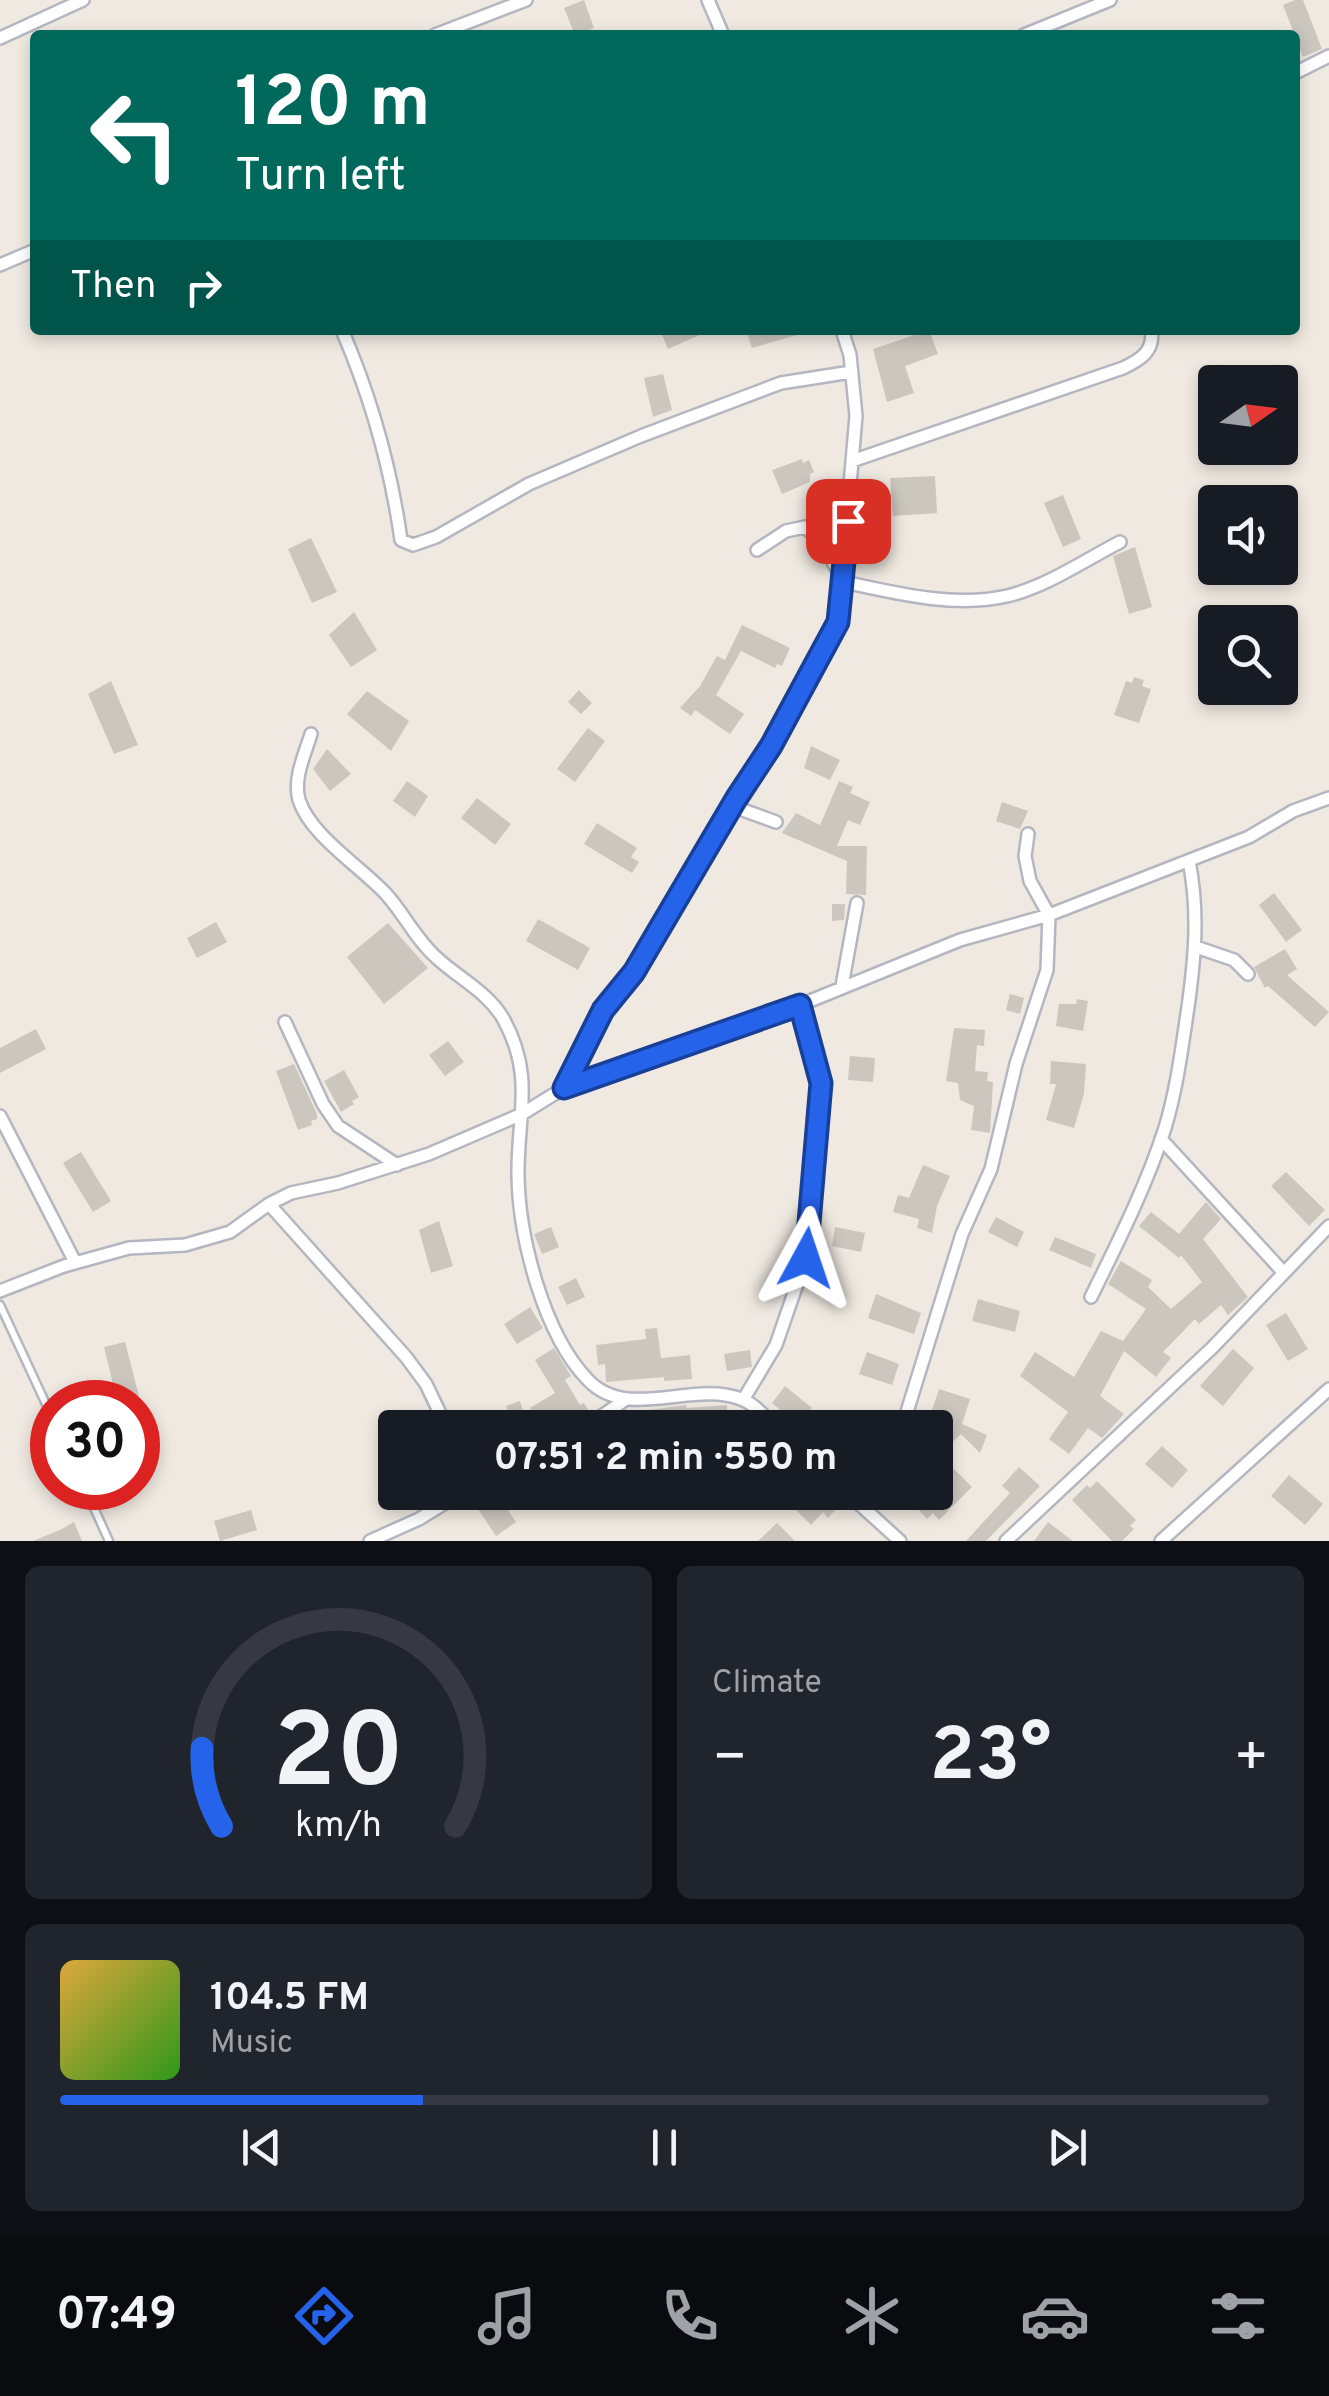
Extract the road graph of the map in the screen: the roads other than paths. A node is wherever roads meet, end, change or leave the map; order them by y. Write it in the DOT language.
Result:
graph roads {
  1 [pos="83,0"];
  2 [pos="526,0"];
  3 [pos="708,0"];
  4 [pos="1110,0"];
  5 [pos="448,30"];
  6 [pos="721,30"];
  7 [pos="1036,30"];
  8 [pos="0,38"];
  9 [pos="1329,56"];
  10 [pos="1300,70"];
  11 [pos="30,252"];
  12 [pos="0,264"];
  13 [pos="344,335"];
  14 [pos="843,335"];
  15 [pos="1152,335"];
  16 [pos="852,372"];
  17 [pos="852,460"];
  18 [pos="1120,542"];
  19 [pos="757,550"];
  20 [pos="844,582"];
  21 [pos="311,734"];
  22 [pos="1329,798"];
  23 [pos="732,806"];
  24 [pos="776,822"];
  25 [pos="1028,834"];
  26 [pos="1189,862"];
  27 [pos="857,903"];
  28 [pos="1049,914"];
  29 [pos="1196,948"];
  30 [pos="1248,974"];
  31 [pos="842,986"];
  32 [pos="800,1005"];
  33 [pos="285,1022"];
  34 [pos="564,1088"];
  35 [pos="522,1114"];
  36 [pos="0,1116"];
  37 [pos="1161,1139"];
  38 [pos="397,1165"];
  39 [pos="269,1204"];
  40 [pos="1329,1226"];
  41 [pos="76,1262"];
  42 [pos="1284,1272"];
  43 [pos="0,1291"];
  44 [pos="1090,1297"];
  45 [pos="0,1306"];
  46 [pos="35,1380"];
  47 [pos="1329,1389"];
  48 [pos="625,1400"];
  49 [pos="743,1400"];
  50 [pos="439,1410"];
  51 [pos="610,1410"];
  52 [pos="755,1410"];
  53 [pos="908,1410"];
  54 [pos="95,1510"];
  55 [pos="435,1510"];
  56 [pos="868,1510"];
  57 [pos="109,1541"];
  58 [pos="370,1541"];
  59 [pos="900,1541"];
  60 [pos="1006,1541"];
  61 [pos="1161,1541"];
  1 -- 8 [label="street"];
  2 -- 5 [label="street"];
  3 -- 6 [label="street"];
  4 -- 7 [label="street"];
  9 -- 10 [label="street"];
  11 -- 12 [label="street"];
  13 -- 16 [label="street"];
  14 -- 16 [label="street"];
  15 -- 17 [label="street"];
  16 -- 17 [label="street"];
  17 -- 20 [label="street"];
  18 -- 20 [label="street"];
  19 -- 20 [label="street"];
  20 -- 23 [label="street"];
  21 -- 35 [label="street"];
  22 -- 26 [label="street"];
  23 -- 24 [label="street"];
  23 -- 34 [label="street"];
  25 -- 28 [label="street"];
  26 -- 28 [label="street"];
  26 -- 29 [label="street"];
  27 -- 31 [label="street"];
  28 -- 31 [label="street"];
  28 -- 53 [label="street"];
  29 -- 30 [label="street"];
  29 -- 37 [label="street"];
  31 -- 32 [label="street"];
  32 -- 34 [label="street"];
  32 -- 49 [label="street"];
  33 -- 38 [label="street"];
  34 -- 35 [label="street"];
  35 -- 38 [label="street"];
  35 -- 48 [label="street"];
  36 -- 41 [label="street"];
  37 -- 42 [label="street"];
  37 -- 44 [label="street"];
  38 -- 39 [label="street"];
  39 -- 41 [label="street"];
  39 -- 50 [label="street"];
  40 -- 42 [label="street"];
  41 -- 43 [label="street"];
  42 -- 60 [label="street"];
  45 -- 46 [label="lane"];
  47 -- 61 [label="street"];
  48 -- 49 [label="street"];
  48 -- 51 [label="street"];
  49 -- 52 [label="street"];
  54 -- 57 [label="lane"];
  55 -- 58 [label="street"];
  56 -- 59 [label="street"];
}
